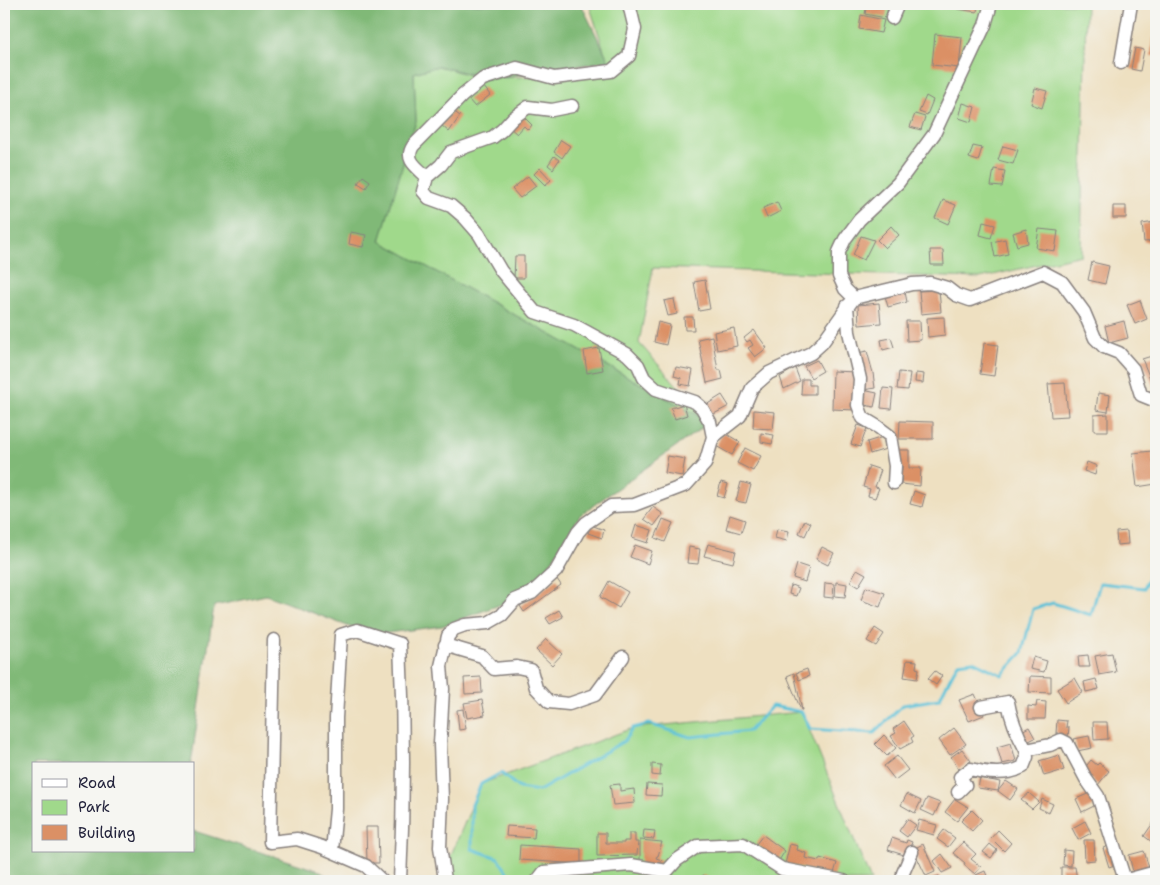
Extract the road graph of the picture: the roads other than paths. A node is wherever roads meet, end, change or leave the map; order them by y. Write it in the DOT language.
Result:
graph roads {
  1 [pos="629,4"];
  2 [pos="898,4"];
  3 [pos="991,4"];
  4 [pos="1131,4"];
  5 [pos="892,18"];
  6 [pos="1121,63"];
  7 [pos="572,106"];
  8 [pos="427,177"];
  9 [pos="850,302"];
  10 [pos="1156,401"];
  11 [pos="713,437"];
  12 [pos="894,482"];
  13 [pos="274,640"];
  14 [pos="445,645"];
  15 [pos="623,657"];
  16 [pos="981,706"];
  17 [pos="1026,750"];
  18 [pos="958,792"];
  19 [pos="332,851"];
  20 [pos="912,852"];
  21 [pos="1156,872"];
  22 [pos="382,881"];
  23 [pos="400,881"];
  24 [pos="447,881"];
  25 [pos="537,881"];
  26 [pos="844,881"];
  27 [pos="902,881"];
  28 [pos="1124,881"];
  1 -- 8 [label="street"];
  2 -- 5 [label="street"];
  3 -- 9 [label="street"];
  4 -- 6 [label="street"];
  7 -- 8 [label="street"];
  8 -- 11 [label="street"];
  9 -- 10 [label="street"];
  9 -- 11 [label="street"];
  9 -- 12 [label="street"];
  11 -- 14 [label="street"];
  13 -- 19 [label="street"];
  14 -- 15 [label="street"];
  14 -- 24 [label="street"];
  16 -- 17 [label="street"];
  17 -- 18 [label="street"];
  17 -- 28 [label="street"];
  19 -- 22 [label="street"];
  19 -- 23 [label="street"];
  20 -- 27 [label="street"];
  21 -- 28 [label="street"];
  25 -- 26 [label="street"];
}
